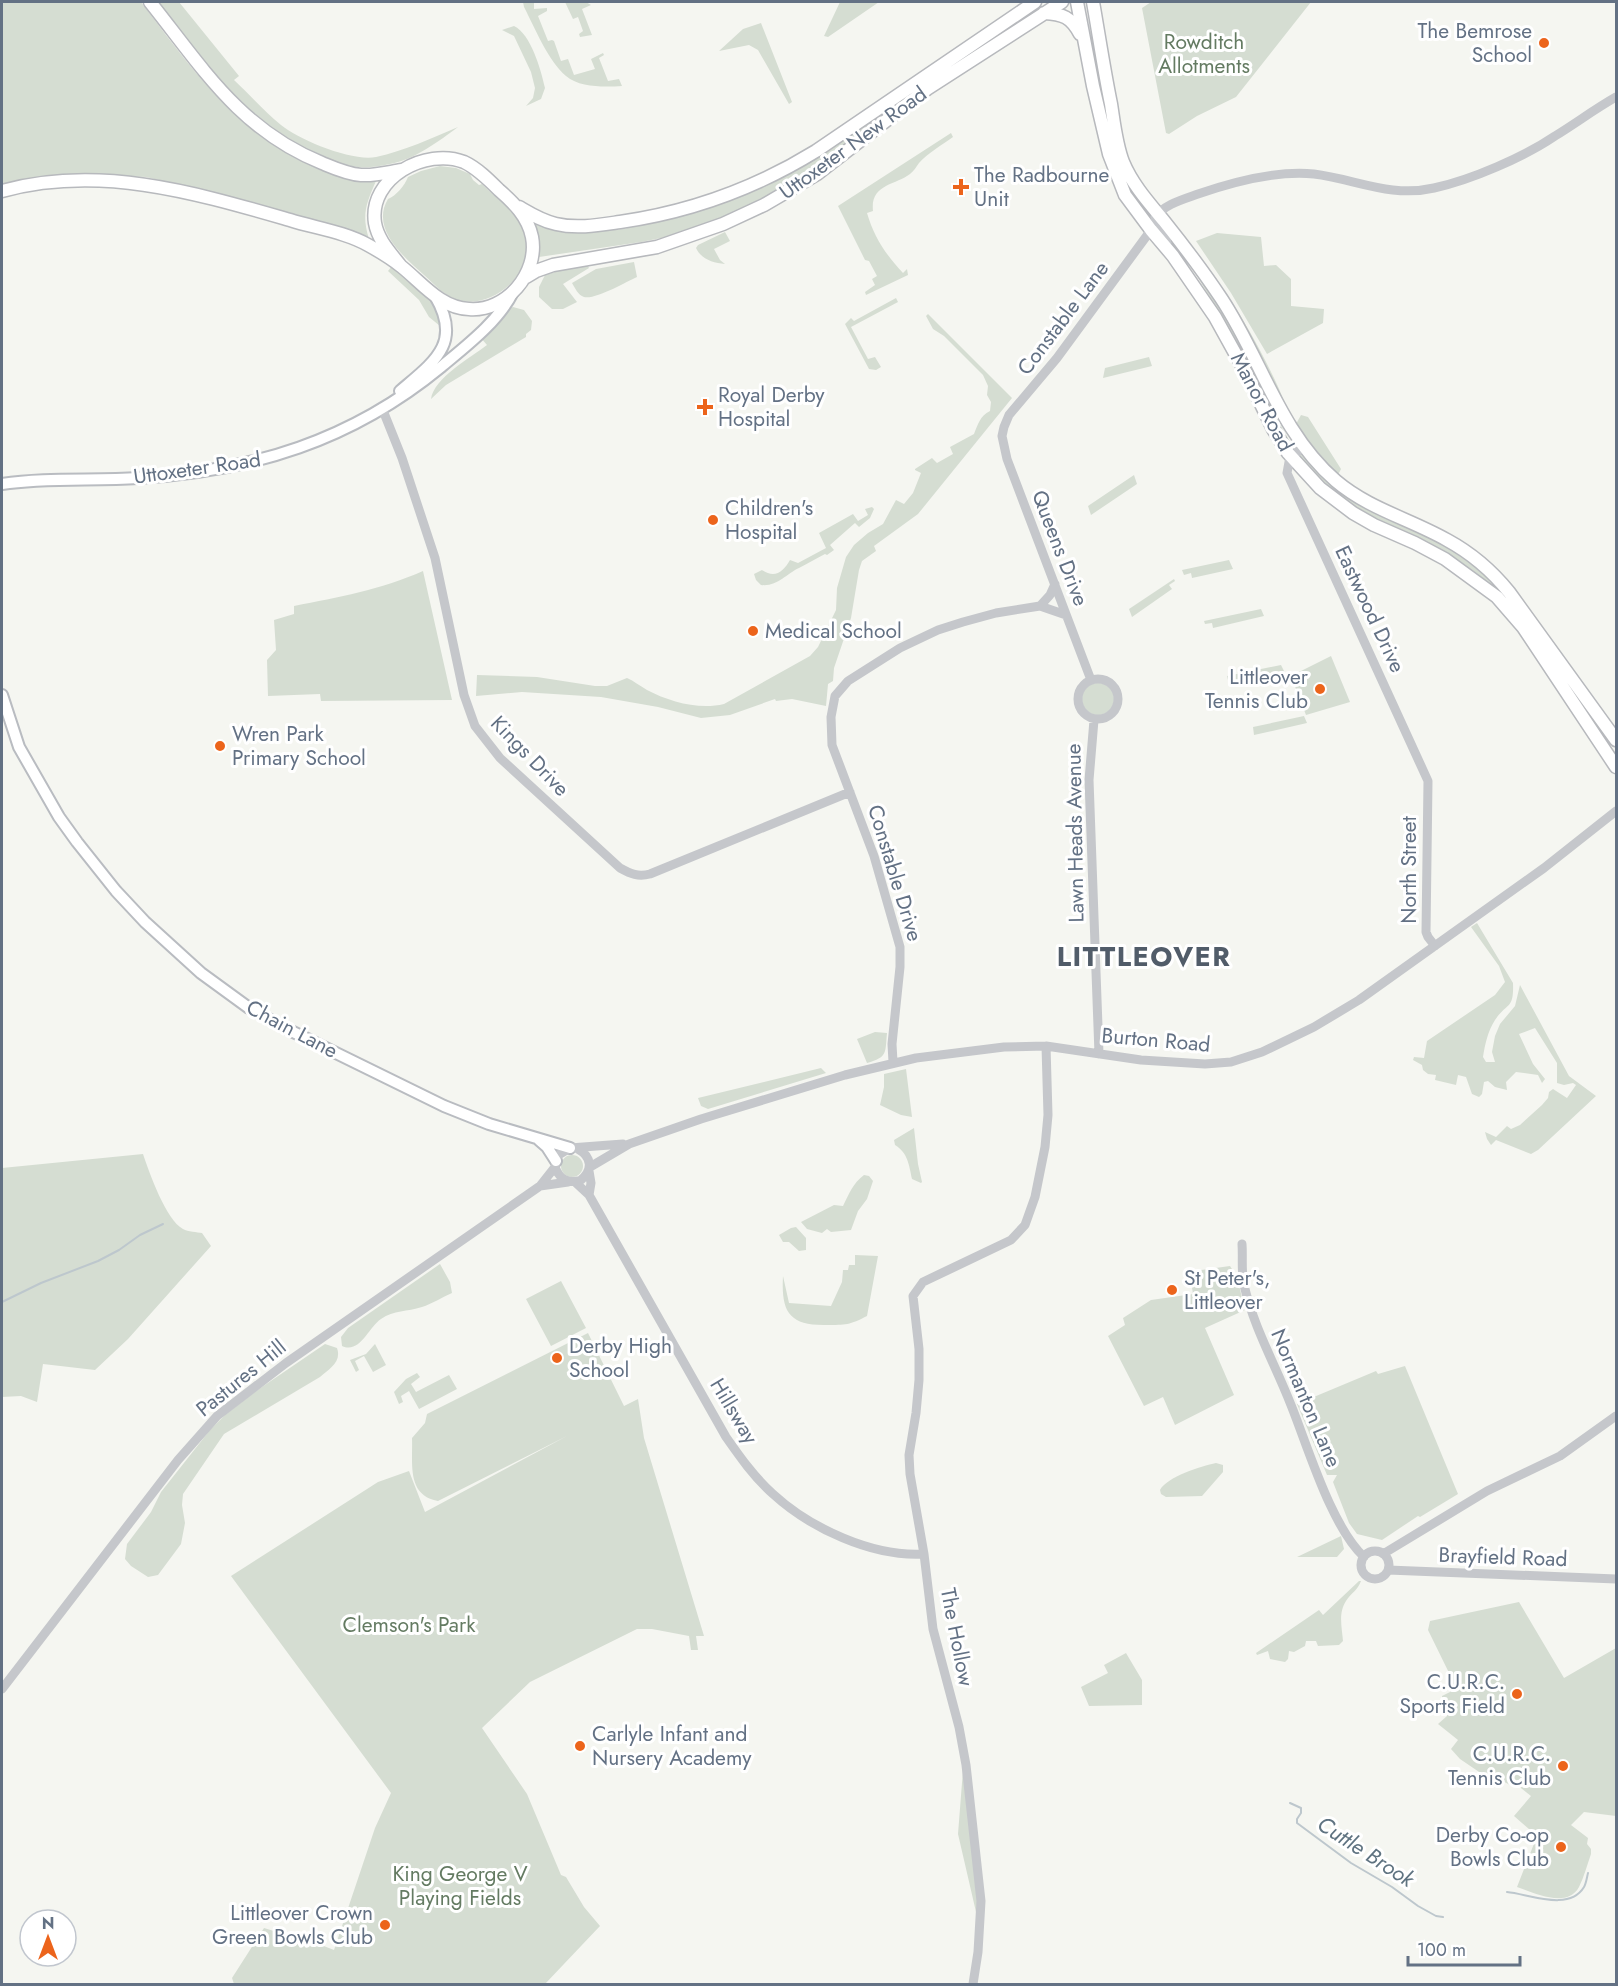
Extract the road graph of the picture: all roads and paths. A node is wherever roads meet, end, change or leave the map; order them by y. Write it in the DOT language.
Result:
graph roads {
  1 [pos="150,2"];
  2 [pos="1035,2"];
  3 [pos="1062,2"];
  4 [pos="1077,2"];
  5 [pos="1093,2"];
  6 [pos="1044,13"];
  7 [pos="1084,40"];
  8 [pos="1617,97"];
  9 [pos="402,170"];
  10 [pos="2,191"];
  11 [pos="516,205"];
  12 [pos="1157,213"];
  13 [pos="1151,230"];
  14 [pos="1167,248"];
  15 [pos="400,265"];
  16 [pos="525,278"];
  17 [pos="515,290"];
  18 [pos="434,295"];
  19 [pos="382,408"];
  20 [pos="1004,427"];
  21 [pos="1302,446"];
  22 [pos="1292,458"];
  23 [pos="2,484"];
  24 [pos="1054,584"];
  25 [pos="1040,606"];
  26 [pos="1066,615"];
  27 [pos="1090,680"];
  28 [pos="2,695"];
  29 [pos="1094,720"];
  30 [pos="1617,740"];
  31 [pos="1617,767"];
  32 [pos="850,792"];
  33 [pos="1429,792"];
  34 [pos="1617,811"];
  35 [pos="1435,946"];
  36 [pos="1046,1046"];
  37 [pos="1099,1054"];
  38 [pos="893,1062"];
  39 [pos="536,1138"];
  40 [pos="629,1144"];
  41 [pos="574,1148"];
  42 [pos="555,1164"];
  43 [pos="589,1169"];
  44 [pos="572,1182"];
  45 [pos="540,1186"];
  46 [pos="589,1195"];
  47 [pos="1242,1244"];
  48 [pos="1617,1416"];
  49 [pos="924,1554"];
  50 [pos="1383,1554"];
  51 [pos="1364,1557"];
  52 [pos="1388,1570"];
  53 [pos="1617,1579"];
  54 [pos="2,1689"];
  55 [pos="973,1984"];
  1 -- 9 [label="highway"];
  2 -- 11 [label="highway, Uttoxeter New Road"];
  3 -- 6 [label="highway, Uttoxeter New Road"];
  4 -- 7 [label="highway, Manor Road"];
  5 -- 12 [label="highway, Manor Road"];
  6 -- 7 [label="highway"];
  6 -- 16 [label="highway, Uttoxeter New Road"];
  7 -- 13 [label="highway, Manor Road"];
  8 -- 12 [label="street"];
  9 -- 11 [label="highway"];
  9 -- 15 [label="highway"];
  10 -- 15 [label="highway"];
  11 -- 16 [label="highway"];
  12 -- 14 [label="street"];
  12 -- 21 [label="highway, Manor Road"];
  13 -- 14 [label="highway, Manor Road"];
  13 -- 20 [label="street, Constable Lane"];
  14 -- 22 [label="highway, Manor Road"];
  15 -- 18 [label="highway"];
  16 -- 17 [label="highway"];
  17 -- 18 [label="highway"];
  17 -- 19 [label="main road"];
  18 -- 19 [label="main road"];
  19 -- 23 [label="main road, Uttoxeter Road"];
  19 -- 32 [label="street, Kings Drive"];
  20 -- 24 [label="street, Queens Drive"];
  21 -- 22 [label="street"];
  21 -- 30 [label="highway, Manor Road"];
  22 -- 31 [label="highway, Manor Road"];
  22 -- 33 [label="street, Eastwood Drive"];
  24 -- 25 [label="street"];
  24 -- 26 [label="street, Queens Drive"];
  25 -- 26 [label="street"];
  25 -- 32 [label="street, Constable Drive"];
  26 -- 27 [label="street, Queens Drive"];
  27 -- 29 [label="street"];
  27 -- 29 [label="street"];
  28 -- 39 [label="main road, Chain Lane"];
  29 -- 37 [label="street, Lawn Heads Avenue"];
  32 -- 38 [label="street, Constable Drive"];
  33 -- 35 [label="street, North Street"];
  34 -- 35 [label="street, Burton Road"];
  35 -- 37 [label="street, Burton Road"];
  36 -- 37 [label="street, Burton Road"];
  36 -- 38 [label="street, Burton Road"];
  36 -- 49 [label="street, The Hollow"];
  38 -- 40 [label="street, Burton Road"];
  39 -- 41 [label="main road, Chain Lane"];
  39 -- 42 [label="main road"];
  40 -- 41 [label="street, Burton Road"];
  40 -- 43 [label="street, Burton Road"];
  41 -- 42 [label="street"];
  41 -- 43 [label="street"];
  42 -- 44 [label="street"];
  42 -- 45 [label="street, Pastures Hill"];
  43 -- 44 [label="street"];
  43 -- 46 [label="street, Hillsway"];
  44 -- 45 [label="street, Pastures Hill"];
  44 -- 46 [label="street, Hillsway"];
  45 -- 54 [label="street, Pastures Hill"];
  46 -- 49 [label="street, Hillsway"];
  47 -- 51 [label="street, Normanton Lane"];
  48 -- 50 [label="street"];
  49 -- 55 [label="street, The Hollow"];
  50 -- 51 [label="street"];
  50 -- 52 [label="street"];
  51 -- 52 [label="street"];
  52 -- 53 [label="street, Brayfield Road"];
}
